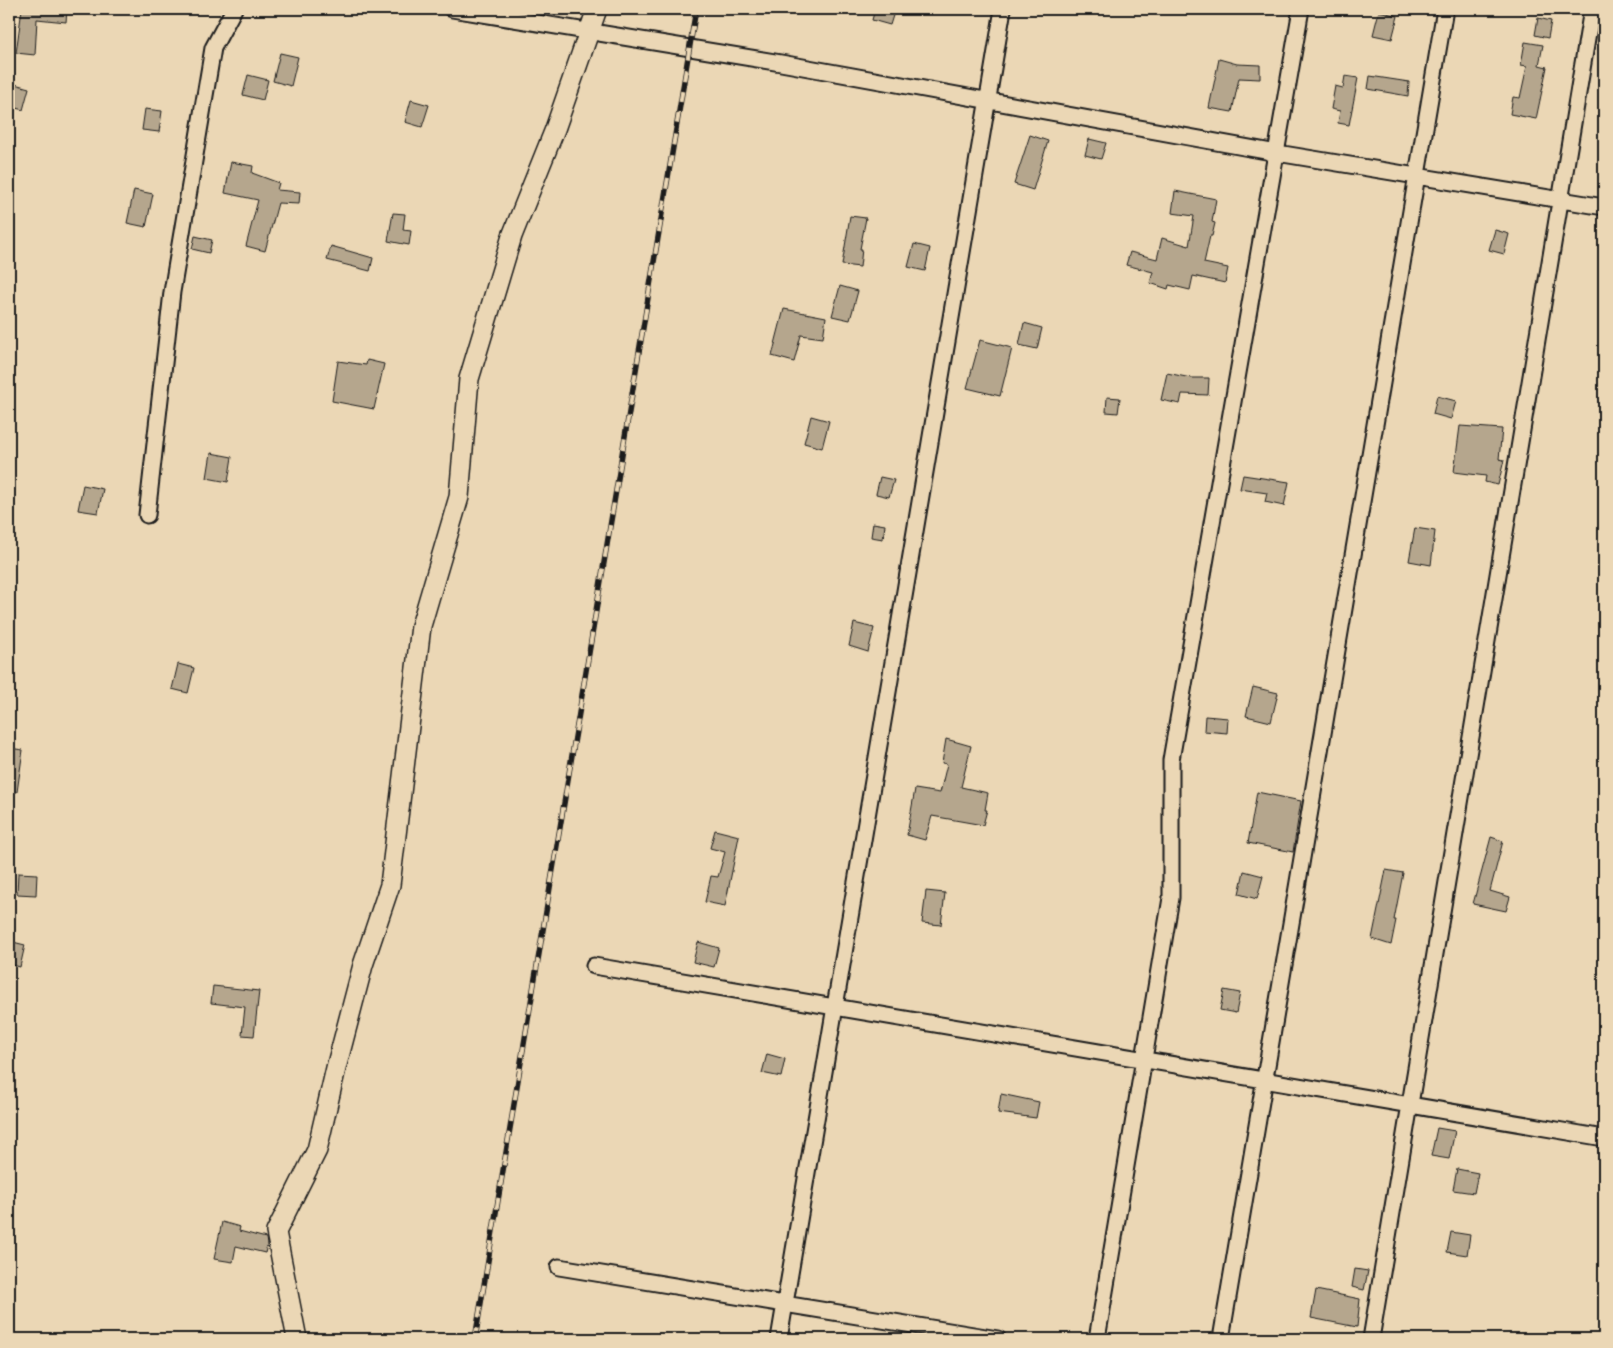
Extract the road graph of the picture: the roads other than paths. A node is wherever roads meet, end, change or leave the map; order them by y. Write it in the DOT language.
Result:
graph roads {
  1 [pos="234,9"];
  2 [pos="452,9"];
  3 [pos="597,9"];
  4 [pos="1003,9"];
  5 [pos="1301,9"];
  6 [pos="1445,9"];
  7 [pos="1592,9"];
  8 [pos="589,31"];
  9 [pos="987,102"];
  10 [pos="1277,153"];
  11 [pos="1417,176"];
  12 [pos="1560,200"];
  13 [pos="1604,207"];
  14 [pos="147,516"];
  15 [pos="594,966"];
  16 [pos="835,1007"];
  17 [pos="1144,1060"];
  18 [pos="1265,1080"];
  19 [pos="1410,1105"];
  20 [pos="1604,1138"];
  21 [pos="559,1267"];
  22 [pos="785,1304"];
  23 [pos="297,1339"];
  24 [pos="779,1339"];
  25 [pos="998,1339"];
  26 [pos="1097,1339"];
  27 [pos="1221,1339"];
  28 [pos="1371,1339"];
  1 -- 14 [label="street"];
  2 -- 8 [label="street"];
  3 -- 8 [label="street"];
  4 -- 9 [label="street"];
  5 -- 10 [label="street"];
  6 -- 11 [label="street"];
  7 -- 12 [label="street"];
  8 -- 9 [label="street"];
  8 -- 23 [label="street"];
  9 -- 10 [label="street"];
  9 -- 16 [label="street"];
  10 -- 11 [label="street"];
  10 -- 17 [label="street"];
  11 -- 12 [label="street"];
  11 -- 18 [label="street"];
  12 -- 13 [label="street"];
  12 -- 19 [label="street"];
  15 -- 16 [label="street"];
  16 -- 17 [label="street"];
  16 -- 22 [label="street"];
  17 -- 18 [label="street"];
  17 -- 26 [label="street"];
  18 -- 19 [label="street"];
  18 -- 27 [label="street"];
  19 -- 20 [label="street"];
  19 -- 28 [label="street"];
  21 -- 22 [label="street"];
  22 -- 24 [label="street"];
  22 -- 25 [label="street"];
}
